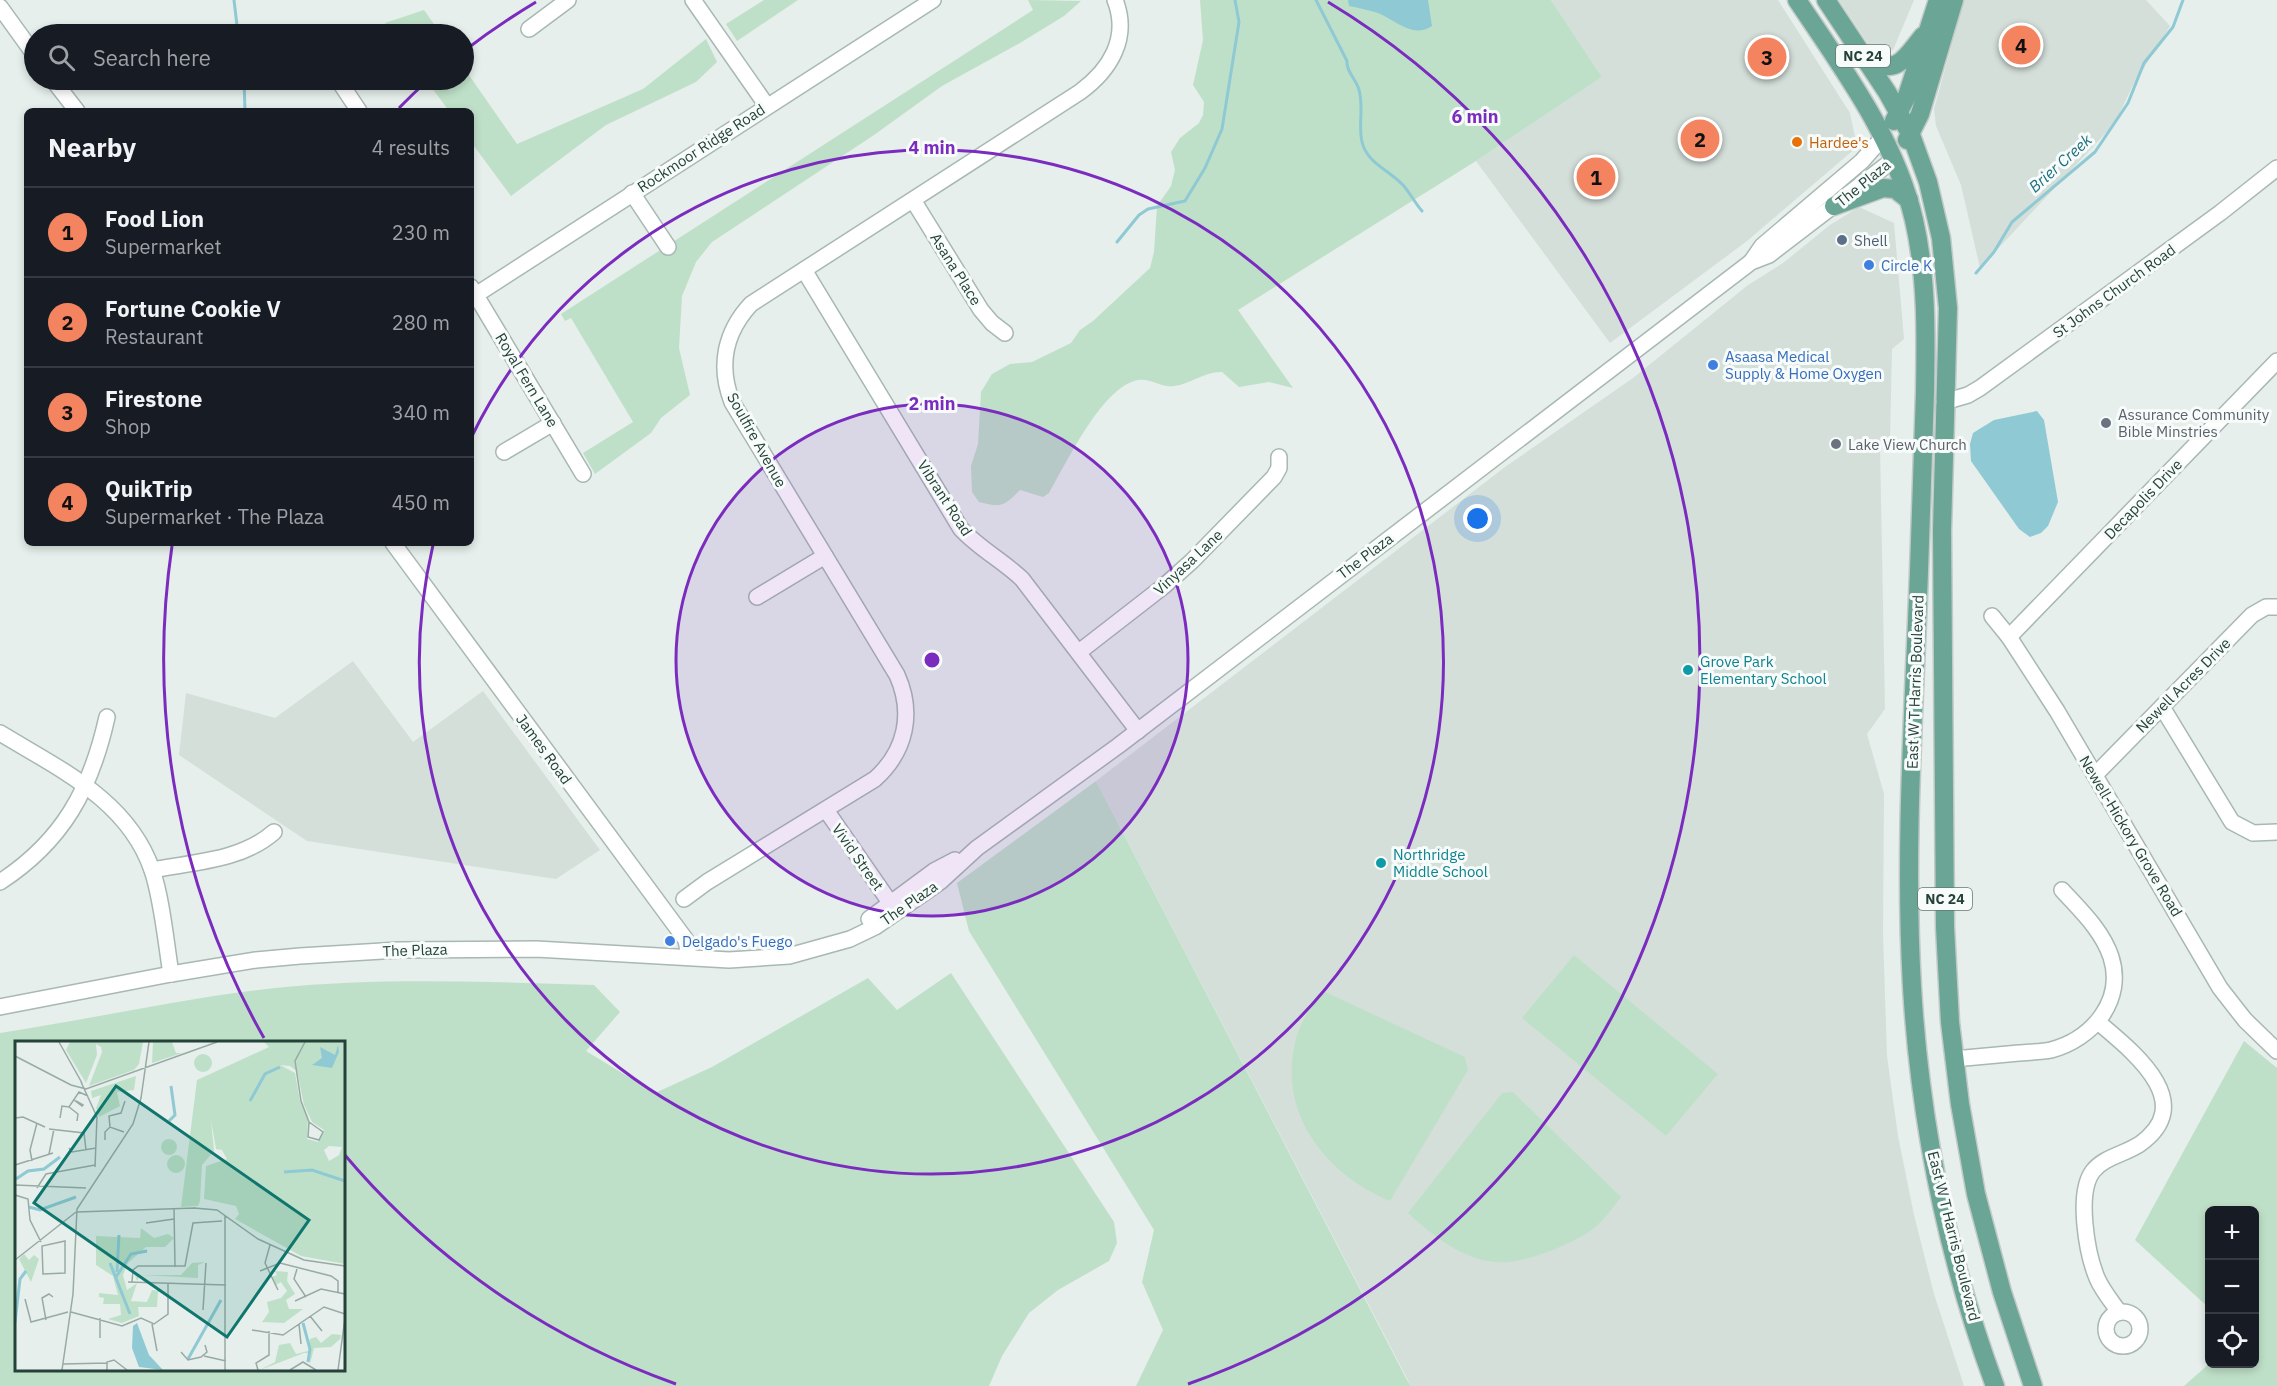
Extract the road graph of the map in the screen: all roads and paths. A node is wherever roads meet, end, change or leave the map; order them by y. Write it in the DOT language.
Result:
graph roads {
  1 [pos="568,0"];
  2 [pos="693,0"];
  3 [pos="933,0"];
  4 [pos="1115,0"];
  5 [pos="1797,0"];
  6 [pos="1826,0"];
  7 [pos="1938,0"];
  8 [pos="1953,0"];
  9 [pos="0,7"];
  10 [pos="529,29"];
  11 [pos="1928,31"];
  12 [pos="24,40"];
  13 [pos="1868,63"];
  14 [pos="61,90"];
  15 [pos="345,90"];
  16 [pos="766,106"];
  17 [pos="75,108"];
  18 [pos="356,108"];
  19 [pos="1899,113"];
  20 [pos="1911,135"];
  21 [pos="1883,137"];
  22 [pos="1893,160"];
  23 [pos="2277,168"];
  24 [pos="632,193"];
  25 [pos="913,200"];
  26 [pos="1909,200"];
  27 [pos="1834,206"];
  28 [pos="668,247"];
  29 [pos="1751,262"];
  30 [pos="804,270"];
  31 [pos="474,292"];
  32 [pos="474,295"];
  33 [pos="1005,333"];
  34 [pos="2277,361"];
  35 [pos="1944,402"];
  36 [pos="553,423"];
  37 [pos="504,452"];
  38 [pos="1279,458"];
  39 [pos="583,474"];
  40 [pos="395,546"];
  41 [pos="825,556"];
  42 [pos="757,597"];
  43 [pos="2277,607"];
  44 [pos="1992,616"];
  45 [pos="2009,637"];
  46 [pos="1078,652"];
  47 [pos="2162,707"];
  48 [pos="107,717"];
  49 [pos="1138,731"];
  50 [pos="0,733"];
  51 [pos="2095,775"];
  52 [pos="86,784"];
  53 [pos="826,810"];
  54 [pos="274,832"];
  55 [pos="2277,832"];
  56 [pos="977,848"];
  57 [pos="152,870"];
  58 [pos="0,882"];
  59 [pos="2062,890"];
  60 [pos="684,899"];
  61 [pos="891,904"];
  62 [pos="831,943"];
  63 [pos="689,957"];
  64 [pos="171,974"];
  65 [pos="0,1007"];
  66 [pos="2098,1023"];
  67 [pos="2277,1050"];
  68 [pos="1954,1059"];
  69 [pos="2119,1312"];
  70 [pos="1995,1386"];
  71 [pos="2033,1386"];
  1 -- 10 [label="street"];
  2 -- 16 [label="street"];
  3 -- 16 [label="street, Rockmoor Ridge Road"];
  4 -- 25 [label="street, Soulfire Avenue"];
  5 -- 21 [label="main road, East W T Harris Boulevard / NC 24"];
  6 -- 13 [label="main road, East W T Harris Boulevard / NC 24"];
  7 -- 11 [label="main road, The Plaza"];
  8 -- 20 [label="main road, The Plaza"];
  9 -- 12 [label="street"];
  11 -- 13 [label="main road"];
  11 -- 19 [label="main road, The Plaza"];
  13 -- 19 [label="main road, East W T Harris Boulevard / NC 24"];
  14 -- 17 [label="street"];
  15 -- 18 [label="street"];
  16 -- 24 [label="street, Rockmoor Ridge Road"];
  19 -- 20 [label="main road, East W T Harris Boulevard / NC 24"];
  19 -- 21 [label="main road, The Plaza"];
  20 -- 22 [label="main road, The Plaza"];
  20 -- 35 [label="main road, East W T Harris Boulevard / NC 24"];
  21 -- 22 [label="main road, East W T Harris Boulevard / NC 24"];
  21 -- 29 [label="street, The Plaza"];
  22 -- 26 [label="main road, East W T Harris Boulevard / NC 24"];
  22 -- 27 [label="street, The Plaza"];
  23 -- 35 [label="street, St Johns Church Road"];
  24 -- 28 [label="street"];
  24 -- 31 [label="street, Rockmoor Ridge Road"];
  25 -- 30 [label="street, Soulfire Avenue"];
  25 -- 33 [label="street, Asana Place"];
  26 -- 27 [label="main road"];
  26 -- 70 [label="main road, East W T Harris Boulevard / NC 24"];
  27 -- 29 [label="street, The Plaza"];
  29 -- 49 [label="street, The Plaza"];
  30 -- 41 [label="street, Soulfire Avenue"];
  30 -- 46 [label="street, Vibrant Road"];
  32 -- 36 [label="street, Royal Fern Lane"];
  34 -- 45 [label="street, Decapolis Drive"];
  35 -- 68 [label="main road, East W T Harris Boulevard / NC 24"];
  36 -- 37 [label="street"];
  36 -- 39 [label="street, Royal Fern Lane"];
  38 -- 46 [label="street, Vinyasa Lane"];
  40 -- 63 [label="street, James Road"];
  41 -- 42 [label="street"];
  41 -- 53 [label="street, Soulfire Avenue"];
  43 -- 47 [label="street, Newell Acres Drive"];
  44 -- 45 [label="street, Newell-Hickory Grove Road"];
  45 -- 51 [label="street, Newell-Hickory Grove Road"];
  46 -- 49 [label="street, Vibrant Road"];
  47 -- 51 [label="street, Newell Acres Drive"];
  47 -- 55 [label="street"];
  48 -- 52 [label="street"];
  49 -- 56 [label="street, The Plaza"];
  50 -- 52 [label="street"];
  51 -- 67 [label="street, Newell-Hickory Grove Road"];
  52 -- 57 [label="street"];
  52 -- 58 [label="street"];
  53 -- 60 [label="street, Soulfire Avenue"];
  53 -- 61 [label="street, Vivid Street"];
  54 -- 57 [label="street"];
  56 -- 61 [label="street, The Plaza"];
  56 -- 62 [label="street, The Plaza"];
  57 -- 64 [label="street"];
  59 -- 66 [label="street"];
  61 -- 62 [label="street, The Plaza"];
  62 -- 63 [label="street, The Plaza"];
  63 -- 64 [label="street, The Plaza"];
  64 -- 65 [label="street, The Plaza"];
  66 -- 68 [label="street"];
  66 -- 69 [label="street"];
  68 -- 71 [label="main road, East W T Harris Boulevard / NC 24"];
}
